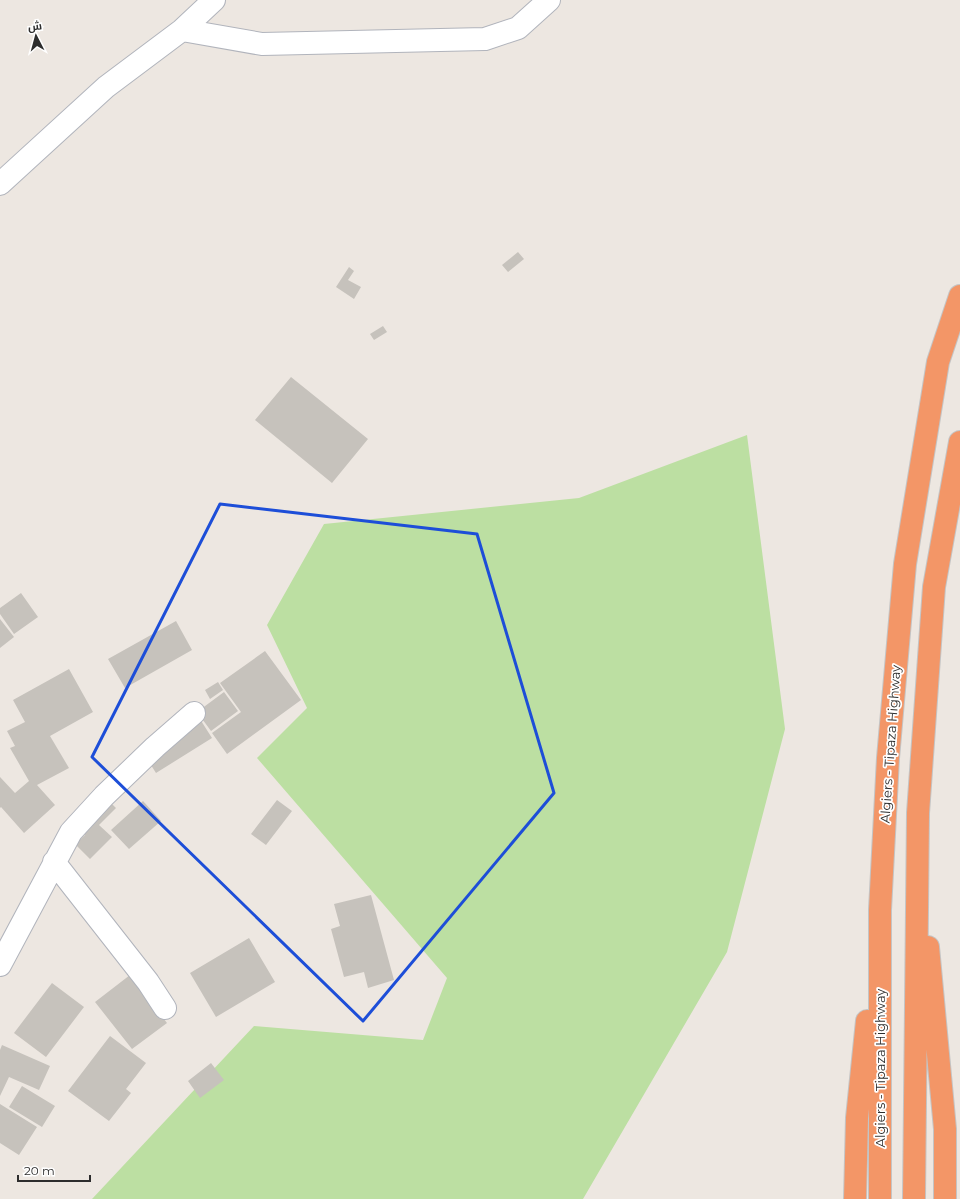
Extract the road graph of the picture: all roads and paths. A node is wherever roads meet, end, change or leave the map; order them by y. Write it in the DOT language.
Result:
graph roads {
  1 [pos="214,0"];
  2 [pos="549,0"];
  3 [pos="182,30"];
  4 [pos="0,184"];
  5 [pos="960,296"];
  6 [pos="960,442"];
  7 [pos="194,713"];
  8 [pos="918,858"];
  9 [pos="54,862"];
  10 [pos="880,910"];
  11 [pos="0,965"];
  12 [pos="165,1008"];
  13 [pos="854,1199"];
  14 [pos="880,1199"];
  15 [pos="914,1199"];
  16 [pos="945,1199"];
  1 -- 3 [label="street"];
  2 -- 3 [label="street"];
  3 -- 4 [label="street"];
  5 -- 10 [label="highway, Algiers - Tipaza Highway"];
  6 -- 8 [label="highway"];
  7 -- 9 [label="street"];
  8 -- 15 [label="highway"];
  8 -- 16 [label="highway"];
  9 -- 11 [label="street"];
  9 -- 12 [label="street"];
  10 -- 13 [label="highway"];
  10 -- 14 [label="highway, Algiers - Tipaza Highway"];
}
